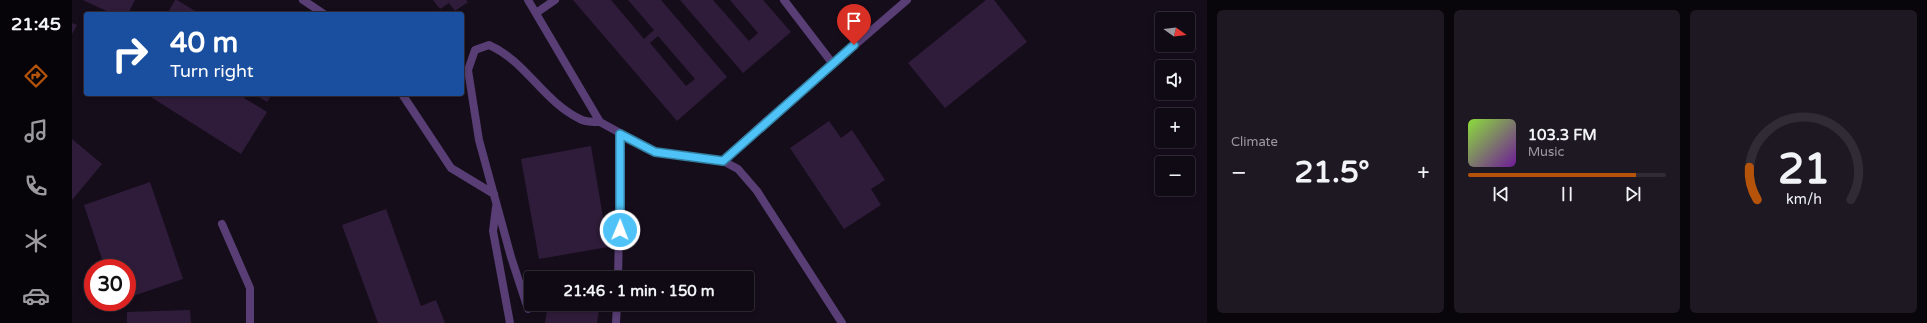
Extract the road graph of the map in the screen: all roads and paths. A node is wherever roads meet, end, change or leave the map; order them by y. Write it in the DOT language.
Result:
graph roads {
  1 [pos="303,0"];
  2 [pos="528,0"];
  3 [pos="555,0"];
  4 [pos="784,0"];
  5 [pos="907,0"];
  6 [pos="321,12"];
  7 [pos="536,14"];
  8 [pos="833,64"];
  9 [pos="403,96"];
  10 [pos="600,122"];
  11 [pos="620,134"];
  12 [pos="723,161"];
  13 [pos="494,194"];
  14 [pos="497,202"];
  15 [pos="222,224"];
  16 [pos="618,271"];
  17 [pos="524,295"];
  18 [pos="617,311"];
  19 [pos="250,323"];
  20 [pos="510,323"];
  21 [pos="616,323"];
  22 [pos="842,323"];
  1 -- 6 [label="street"];
  2 -- 7 [label="street"];
  3 -- 7 [label="street"];
  4 -- 8 [label="street"];
  5 -- 8 [label="street"];
  7 -- 10 [label="street"];
  8 -- 12 [label="street"];
  9 -- 13 [label="street"];
  10 -- 11 [label="street"];
  10 -- 13 [label="street"];
  11 -- 12 [label="street"];
  11 -- 16 [label="street"];
  12 -- 22 [label="street"];
  13 -- 14 [label="street"];
  14 -- 17 [label="street"];
  14 -- 20 [label="street"];
  15 -- 19 [label="street"];
  18 -- 21 [label="street"];
}
